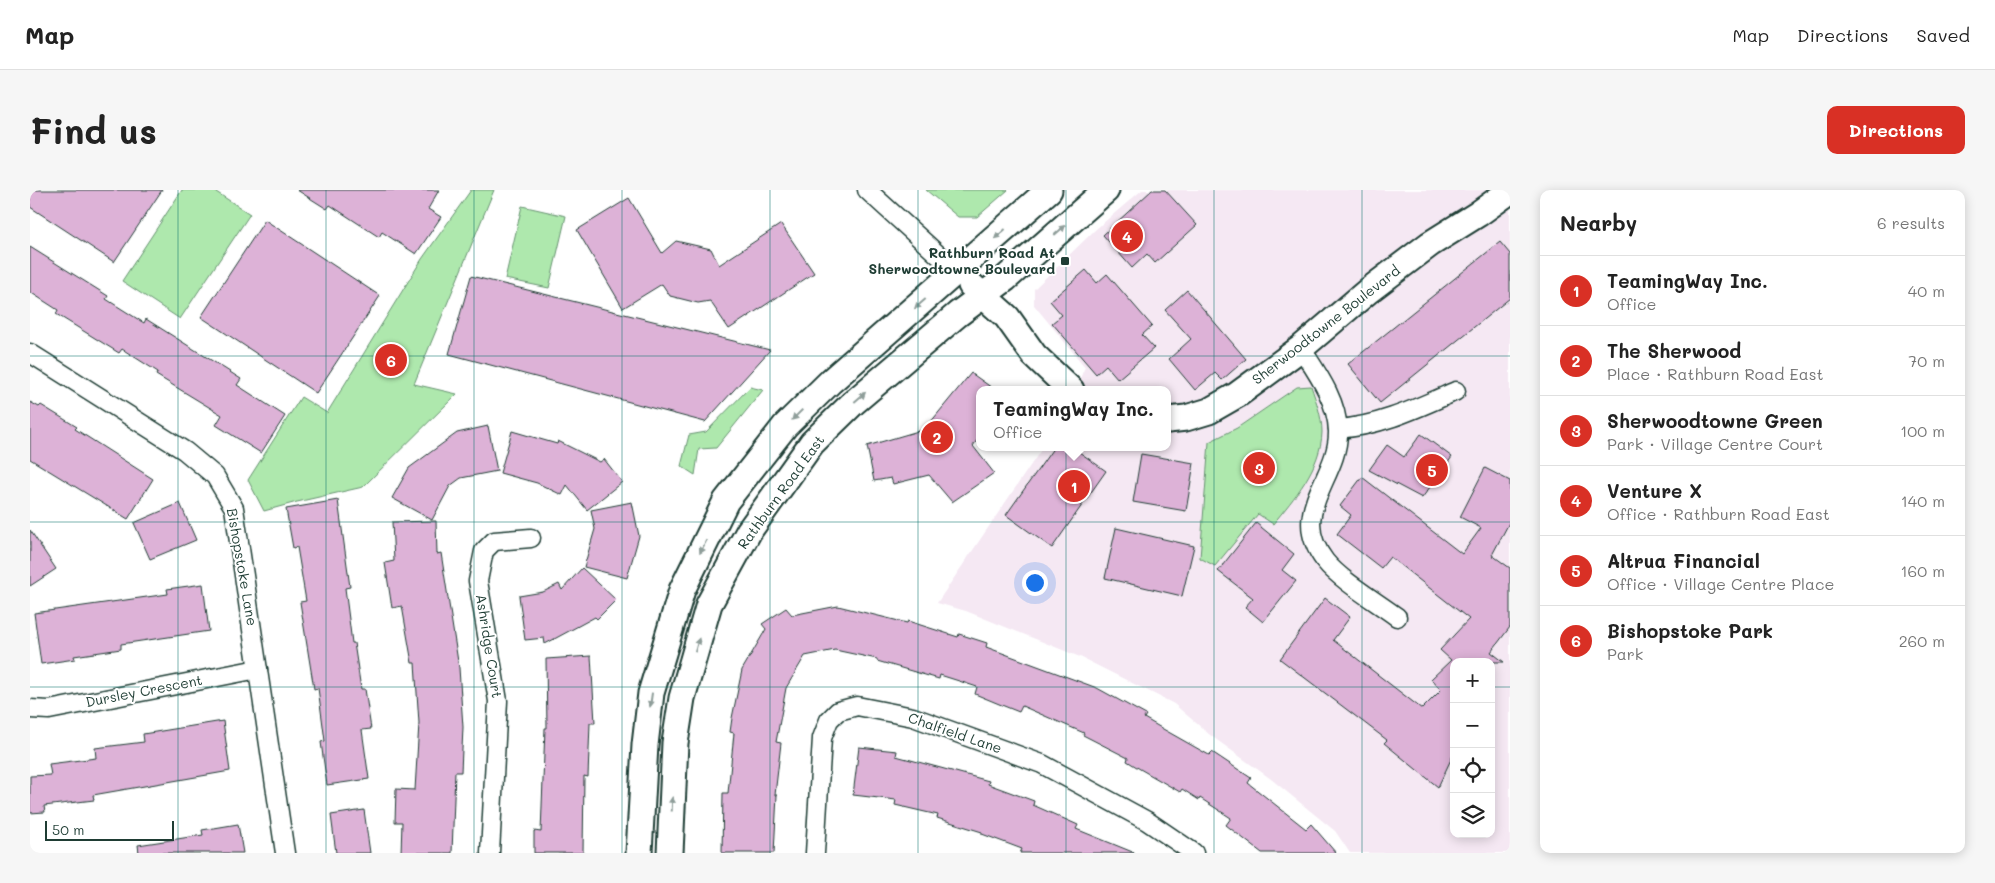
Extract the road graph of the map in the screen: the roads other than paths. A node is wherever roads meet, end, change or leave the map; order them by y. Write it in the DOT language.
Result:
graph roads {
  1 [pos="867,190"];
  2 [pos="1049,190"];
  3 [pos="1106,190"];
  4 [pos="1510,191"];
  5 [pos="1510,208"];
  6 [pos="1478,214"];
  7 [pos="956,272"];
  8 [pos="982,295"];
  9 [pos="1301,348"];
  10 [pos="30,353"];
  11 [pos="1067,386"];
  12 [pos="1456,391"];
  13 [pos="1171,420"];
  14 [pos="1338,430"];
  15 [pos="531,538"];
  16 [pos="1397,618"];
  17 [pos="258,669"];
  18 [pos="30,709"];
  19 [pos="285,853"];
  20 [pos="490,853"];
  21 [pos="639,853"];
  22 [pos="670,853"];
  23 [pos="815,853"];
  24 [pos="1194,853"];
  1 -- 7 [label="street"];
  2 -- 7 [label="street, one-way"];
  8 -- 3 [label="street, Rathburn Road East, one-way"];
  4 -- 6 [label="street, Sherwoodtowne Boulevard"];
  5 -- 6 [label="street, Sherwoodtowne Boulevard"];
  6 -- 9 [label="street, Sherwoodtowne Boulevard"];
  7 -- 8 [label="street"];
  7 -- 21 [label="street, one-way"];
  8 -- 11 [label="street"];
  22 -- 8 [label="street, Rathburn Road East, one-way"];
  9 -- 13 [label="street, Sherwoodtowne Boulevard"];
  9 -- 14 [label="street"];
  10 -- 17 [label="street, Bishopstoke Lane"];
  12 -- 14 [label="street"];
  14 -- 16 [label="street"];
  15 -- 20 [label="street, Ashridge Court"];
  17 -- 18 [label="street, Dursley Crescent"];
  17 -- 19 [label="street, Bishopstoke Lane"];
  23 -- 24 [label="street, Chalfield Lane"];
}
